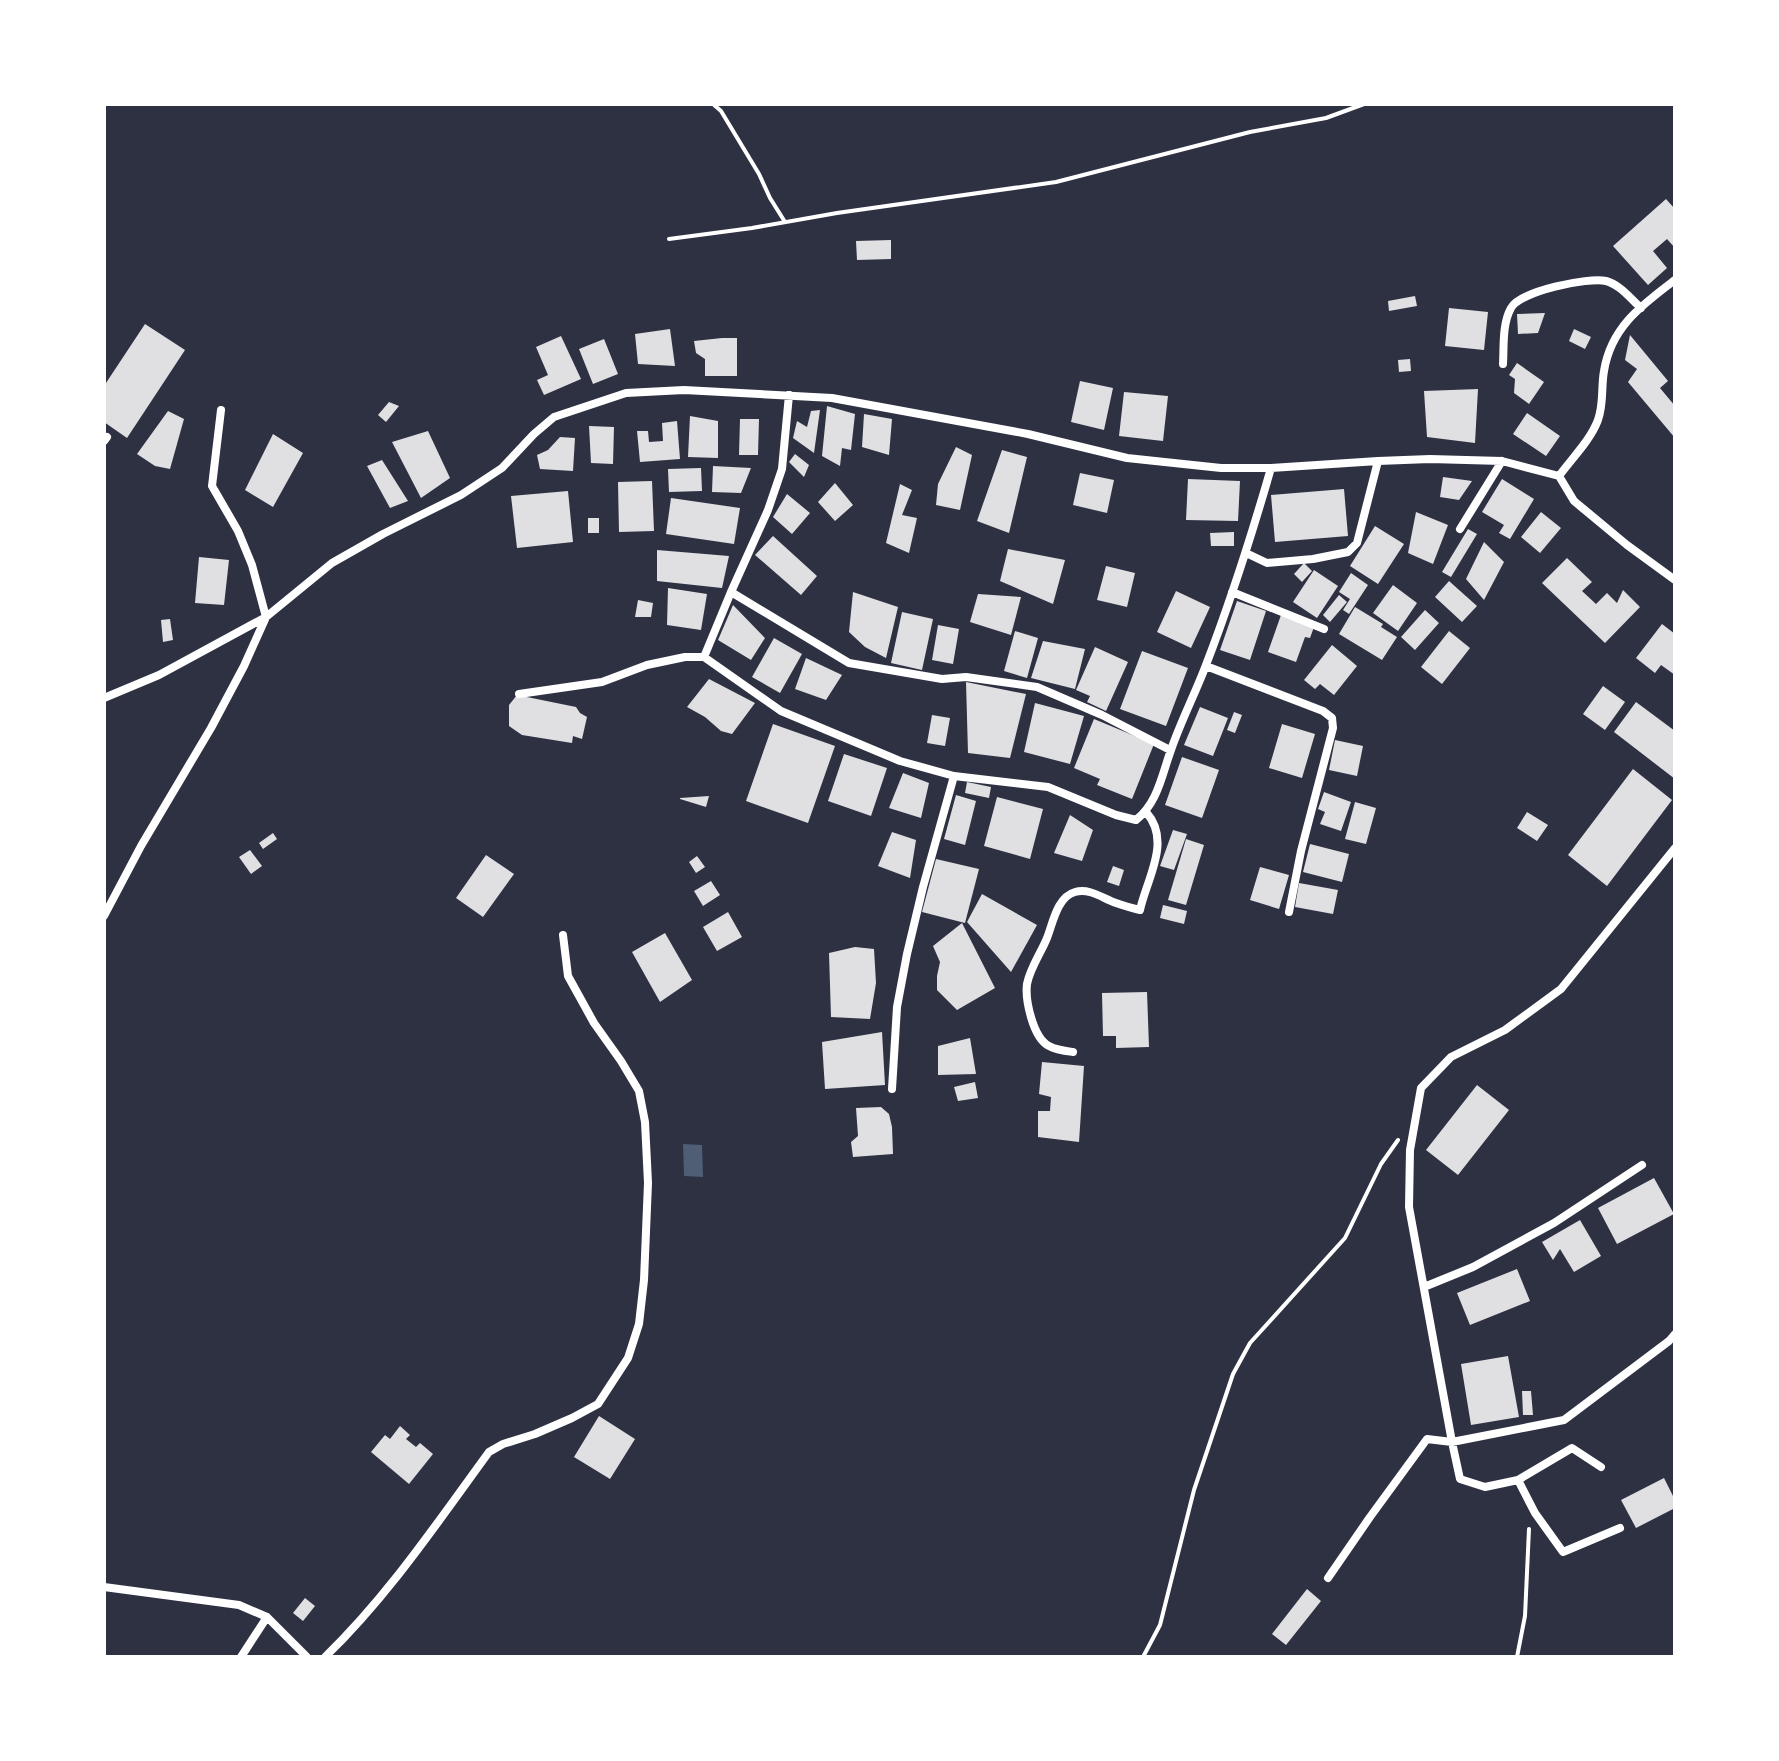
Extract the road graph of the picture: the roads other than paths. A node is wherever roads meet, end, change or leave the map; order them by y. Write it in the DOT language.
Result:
graph roads {
  1 [pos="1675,280"];
  2 [pos="1641,308"];
  3 [pos="1503,364"];
  4 [pos="789,395"];
  5 [pos="221,410"];
  6 [pos="1378,461"];
  7 [pos="1502,461"];
  8 [pos="1271,468"];
  9 [pos="1559,476"];
  10 [pos="1460,529"];
  11 [pos="1246,553"];
  12 [pos="1675,580"];
  13 [pos="731,592"];
  14 [pos="1232,592"];
  15 [pos="266,617"];
  16 [pos="1324,629"];
  17 [pos="704,657"];
  18 [pos="1206,666"];
  19 [pos="519,694"];
  20 [pos="104,698"];
  21 [pos="1170,750"];
  22 [pos="954,776"];
  23 [pos="1146,812"];
  24 [pos="1675,848"];
  25 [pos="1289,912"];
  26 [pos="104,916"];
  27 [pos="563,935"];
  28 [pos="1073,1052"];
  29 [pos="892,1089"];
  30 [pos="1642,1165"];
  31 [pos="1424,1287"];
  32 [pos="1675,1334"];
  33 [pos="1452,1442"];
  34 [pos="1601,1467"];
  35 [pos="1518,1480"];
  36 [pos="1620,1528"];
  37 [pos="1328,1578"];
  38 [pos="104,1587"];
  39 [pos="267,1617"];
  40 [pos="241,1657"];
  41 [pos="307,1657"];
  42 [pos="325,1657"];
  1 -- 2 [label="street"];
  2 -- 3 [label="street"];
  2 -- 9 [label="street"];
  4 -- 8 [label="street"];
  4 -- 13 [label="street"];
  4 -- 15 [label="street"];
  5 -- 15 [label="street"];
  6 -- 7 [label="street"];
  6 -- 8 [label="street"];
  6 -- 11 [label="street"];
  7 -- 9 [label="street"];
  7 -- 10 [label="street"];
  8 -- 11 [label="street"];
  9 -- 12 [label="street"];
  11 -- 14 [label="street"];
  13 -- 17 [label="street"];
  13 -- 21 [label="street"];
  14 -- 16 [label="street"];
  14 -- 18 [label="street"];
  15 -- 20 [label="street"];
  15 -- 26 [label="street"];
  17 -- 19 [label="street"];
  17 -- 22 [label="street"];
  18 -- 21 [label="street"];
  18 -- 25 [label="street"];
  21 -- 23 [label="street"];
  22 -- 23 [label="street"];
  22 -- 29 [label="street"];
  23 -- 28 [label="street"];
  24 -- 31 [label="street"];
  27 -- 42 [label="street"];
  30 -- 31 [label="street"];
  31 -- 33 [label="street"];
  32 -- 33 [label="street"];
  33 -- 35 [label="street"];
  33 -- 37 [label="street"];
  34 -- 35 [label="street"];
  35 -- 36 [label="street"];
  38 -- 39 [label="street"];
  39 -- 40 [label="street"];
  39 -- 41 [label="street"];
}
